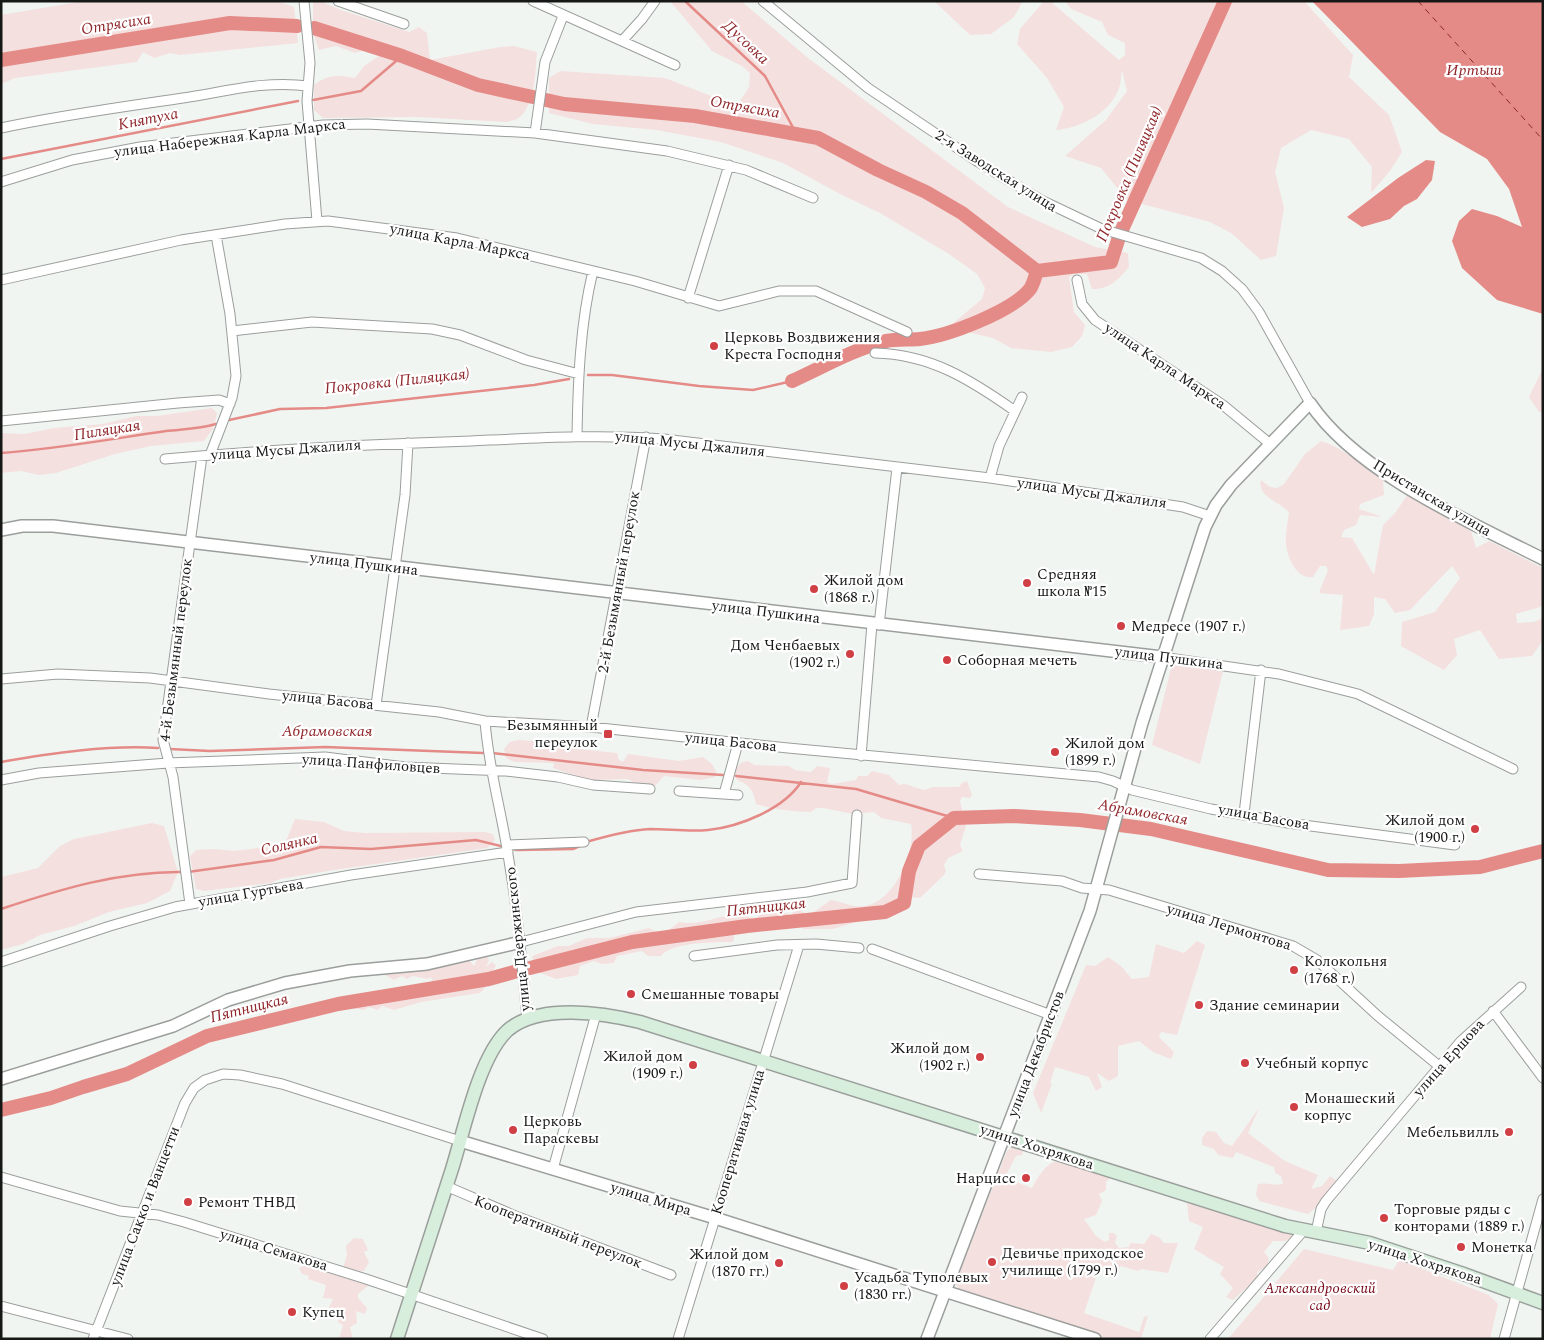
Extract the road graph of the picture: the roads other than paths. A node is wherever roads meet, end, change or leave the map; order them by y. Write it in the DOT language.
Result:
graph roads {
  1 [pos="304,1"];
  2 [pos="338,1"];
  3 [pos="533,1"];
  4 [pos="655,1"];
  5 [pos="764,1"];
  6 [pos="563,16"];
  7 [pos="404,24"];
  8 [pos="622,41"];
  9 [pos="675,65"];
  10 [pos="308,86"];
  11 [pos="309,127"];
  12 [pos="1,128"];
  13 [pos="534,133"];
  14 [pos="729,165"];
  15 [pos="1,182"];
  16 [pos="813,198"];
  17 [pos="317,221"];
  18 [pos="216,235"];
  19 [pos="593,271"];
  20 [pos="1,280"];
  21 [pos="1077,280"];
  22 [pos="688,298"];
  23 [pos="232,331"];
  24 [pos="907,332"];
  25 [pos="875,353"];
  26 [pos="579,374"];
  27 [pos="1022,398"];
  28 [pos="1310,403"];
  29 [pos="230,404"];
  30 [pos="1015,411"];
  31 [pos="1,421"];
  32 [pos="577,435"];
  33 [pos="646,437"];
  34 [pos="408,443"];
  35 [pos="1269,443"];
  36 [pos="206,455"];
  37 [pos="165,459"];
  38 [pos="897,468"];
  39 [pos="990,478"];
  40 [pos="1210,516"];
  41 [pos="1,530"];
  42 [pos="189,543"];
  43 [pos="1543,559"];
  44 [pos="395,567"];
  45 [pos="615,594"];
  46 [pos="876,624"];
  47 [pos="1162,657"];
  48 [pos="1261,670"];
  49 [pos="1,679"];
  50 [pos="171,680"];
  51 [pos="376,705"];
  52 [pos="485,721"];
  53 [pos="590,727"];
  54 [pos="738,743"];
  55 [pos="861,756"];
  56 [pos="168,763"];
  57 [pos="493,769"];
  58 [pos="1513,769"];
  59 [pos="1,780"];
  60 [pos="650,789"];
  61 [pos="679,791"];
  62 [pos="1122,792"];
  63 [pos="724,794"];
  64 [pos="738,795"];
  65 [pos="1244,814"];
  66 [pos="857,815"];
  67 [pos="584,842"];
  68 [pos="1456,845"];
  69 [pos="507,849"];
  70 [pos="979,874"];
  71 [pos="1097,889"];
  72 [pos="190,904"];
  73 [pos="521,942"];
  74 [pos="799,945"];
  75 [pos="860,948"];
  76 [pos="872,949"];
  77 [pos="694,956"];
  78 [pos="1,962"];
  79 [pos="1521,987"];
  80 [pos="1493,1010"];
  81 [pos="596,1014"];
  82 [pos="1051,1015"];
  83 [pos="527,1019"];
  84 [pos="764,1061"];
  85 [pos="1439,1066"];
  86 [pos="1543,1078"];
  87 [pos="1,1079"];
  88 [pos="205,1080"];
  89 [pos="1004,1137"];
  90 [pos="460,1142"];
  91 [pos="553,1169"];
  92 [pos="1,1177"];
  93 [pos="446,1186"];
  94 [pos="1543,1200"];
  95 [pos="141,1214"];
  96 [pos="715,1218"];
  97 [pos="1310,1231"];
  98 [pos="671,1275"];
  99 [pos="946,1290"];
  100 [pos="1518,1294"];
  101 [pos="411,1295"];
  102 [pos="1543,1304"];
  103 [pos="1,1306"];
  104 [pos="97,1330"];
  105 [pos="93,1339"];
  106 [pos="128,1339"];
  107 [pos="397,1339"];
  108 [pos="543,1339"];
  109 [pos="678,1339"];
  110 [pos="928,1339"];
  111 [pos="1095,1339"];
  112 [pos="1210,1339"];
  113 [pos="1504,1339"];
  1 -- 10 [label="street"];
  2 -- 7 [label="street"];
  3 -- 6 [label="street"];
  4 -- 8 [label="street"];
  5 -- 28 [label="street, 2-я Заводская улица"];
  6 -- 8 [label="street"];
  6 -- 13 [label="street"];
  8 -- 9 [label="street"];
  10 -- 11 [label="street"];
  10 -- 12 [label="street"];
  11 -- 13 [label="street, улица Набережная Карла Маркса"];
  11 -- 15 [label="street, улица Набережная Карла Маркса"];
  11 -- 17 [label="street"];
  13 -- 14 [label="street, улица Набережная Карла Маркса"];
  14 -- 16 [label="street, улица Набережная Карла Маркса"];
  14 -- 22 [label="street"];
  17 -- 18 [label="street, улица Карла Маркса"];
  17 -- 19 [label="street, улица Карла Маркса"];
  18 -- 20 [label="street, улица Карла Маркса"];
  18 -- 23 [label="street, 4-й Безымянный переулок"];
  19 -- 22 [label="street, улица Карла Маркса"];
  19 -- 26 [label="street"];
  21 -- 35 [label="street, улица Карла Маркса"];
  22 -- 24 [label="street, улица Карла Маркса"];
  23 -- 26 [label="street"];
  23 -- 29 [label="street, 4-й Безымянный переулок"];
  25 -- 30 [label="street"];
  26 -- 32 [label="street"];
  27 -- 30 [label="street"];
  28 -- 35 [label="street"];
  28 -- 43 [label="street, Пристанская улица"];
  29 -- 31 [label="street"];
  29 -- 36 [label="street, 4-й Безымянный переулок"];
  30 -- 39 [label="street"];
  32 -- 33 [label="street, улица Мусы Джалиля"];
  32 -- 34 [label="street, улица Мусы Джалиля"];
  33 -- 38 [label="street, улица Мусы Джалиля"];
  33 -- 45 [label="street, 2-й Безымянный переулок"];
  34 -- 36 [label="street, улица Мусы Джалиля"];
  34 -- 44 [label="street"];
  35 -- 40 [label="street"];
  36 -- 37 [label="street, улица Мусы Джалиля"];
  36 -- 42 [label="street, 4-й Безымянный переулок"];
  38 -- 39 [label="street, улица Мусы Джалиля"];
  38 -- 46 [label="street"];
  39 -- 40 [label="street, улица Мусы Джалиля"];
  40 -- 47 [label="street"];
  41 -- 42 [label="street, улица Пушкина"];
  42 -- 44 [label="street, улица Пушкина"];
  42 -- 50 [label="street, 4-й Безымянный переулок"];
  44 -- 45 [label="street, улица Пушкина"];
  44 -- 51 [label="street"];
  45 -- 46 [label="street, улица Пушкина"];
  45 -- 53 [label="street, 2-й Безымянный переулок"];
  46 -- 47 [label="street, улица Пушкина"];
  46 -- 55 [label="street"];
  47 -- 48 [label="street, улица Пушкина"];
  47 -- 62 [label="street"];
  48 -- 58 [label="street, улица Пушкина"];
  48 -- 65 [label="street"];
  49 -- 50 [label="street, улица Басова"];
  50 -- 51 [label="street, улица Басова"];
  50 -- 56 [label="street, 4-й Безымянный переулок"];
  51 -- 52 [label="street, улица Басова"];
  52 -- 53 [label="street, улица Басова"];
  52 -- 57 [label="street, улица Дзержинского"];
  53 -- 54 [label="street, улица Басова"];
  54 -- 55 [label="street, улица Басова"];
  54 -- 63 [label="street"];
  55 -- 62 [label="street, улица Басова"];
  56 -- 57 [label="street, улица Панфиловцев"];
  56 -- 59 [label="street, улица Панфиловцев"];
  56 -- 72 [label="street, 4-й Безымянный переулок"];
  57 -- 60 [label="street, улица Панфиловцев"];
  57 -- 69 [label="street, улица Дзержинского"];
  61 -- 63 [label="street"];
  62 -- 65 [label="street, улица Басова"];
  62 -- 71 [label="street, улица Декабристов"];
  63 -- 64 [label="street"];
  65 -- 68 [label="street, улица Басова"];
  66 -- 73 [label="street"];
  67 -- 69 [label="street, улица Гуртьева"];
  69 -- 72 [label="street, улица Гуртьева"];
  69 -- 73 [label="street, улица Дзержинского"];
  70 -- 71 [label="street, улица Лермонтова"];
  71 -- 82 [label="street, улица Декабристов"];
  71 -- 85 [label="street, улица Лермонтова"];
  72 -- 78 [label="street, улица Гуртьева"];
  73 -- 83 [label="street, улица Дзержинского"];
  73 -- 87 [label="street"];
  74 -- 75 [label="street"];
  74 -- 77 [label="street"];
  74 -- 84 [label="street, Кооперативная улица"];
  76 -- 82 [label="street"];
  79 -- 80 [label="street, улица Ершова"];
  80 -- 85 [label="street, улица Ершова"];
  80 -- 86 [label="street"];
  81 -- 83 [label="main road, улица Хохрякова"];
  81 -- 84 [label="main road, улица Хохрякова"];
  81 -- 91 [label="street"];
  82 -- 89 [label="street, улица Декабристов"];
  83 -- 90 [label="main road, улица Дзержинского"];
  84 -- 89 [label="main road, улица Хохрякова"];
  84 -- 96 [label="street, Кооперативная улица"];
  85 -- 97 [label="street, улица Ершова"];
  88 -- 90 [label="street, улица Мира"];
  88 -- 95 [label="street, улица Сакко и Ванцетти"];
  89 -- 97 [label="main road, улица Хохрякова"];
  89 -- 99 [label="street, улица Декабристов"];
  90 -- 91 [label="street, улица Мира"];
  90 -- 93 [label="main road, улица Дзержинского"];
  91 -- 96 [label="street, улица Мира"];
  92 -- 95 [label="street, улица Семакова"];
  93 -- 98 [label="street, Кооперативный переулок"];
  93 -- 101 [label="main road, улица Дзержинского"];
  94 -- 100 [label="street"];
  95 -- 101 [label="street, улица Семакова"];
  95 -- 104 [label="street, улица Сакко и Ванцетти"];
  96 -- 99 [label="street, улица Мира"];
  96 -- 109 [label="street, Кооперативная улица"];
  97 -- 100 [label="main road, улица Хохрякова"];
  97 -- 112 [label="street, улица Ершова"];
  99 -- 110 [label="street, улица Декабристов"];
  99 -- 111 [label="street, улица Мира"];
  100 -- 102 [label="main road, улица Хохрякова"];
  100 -- 113 [label="street"];
  101 -- 107 [label="main road, улица Дзержинского"];
  101 -- 108 [label="street, улица Семакова"];
  103 -- 104 [label="street"];
  104 -- 105 [label="street, улица Сакко и Ванцетти"];
  104 -- 106 [label="street"];
}
